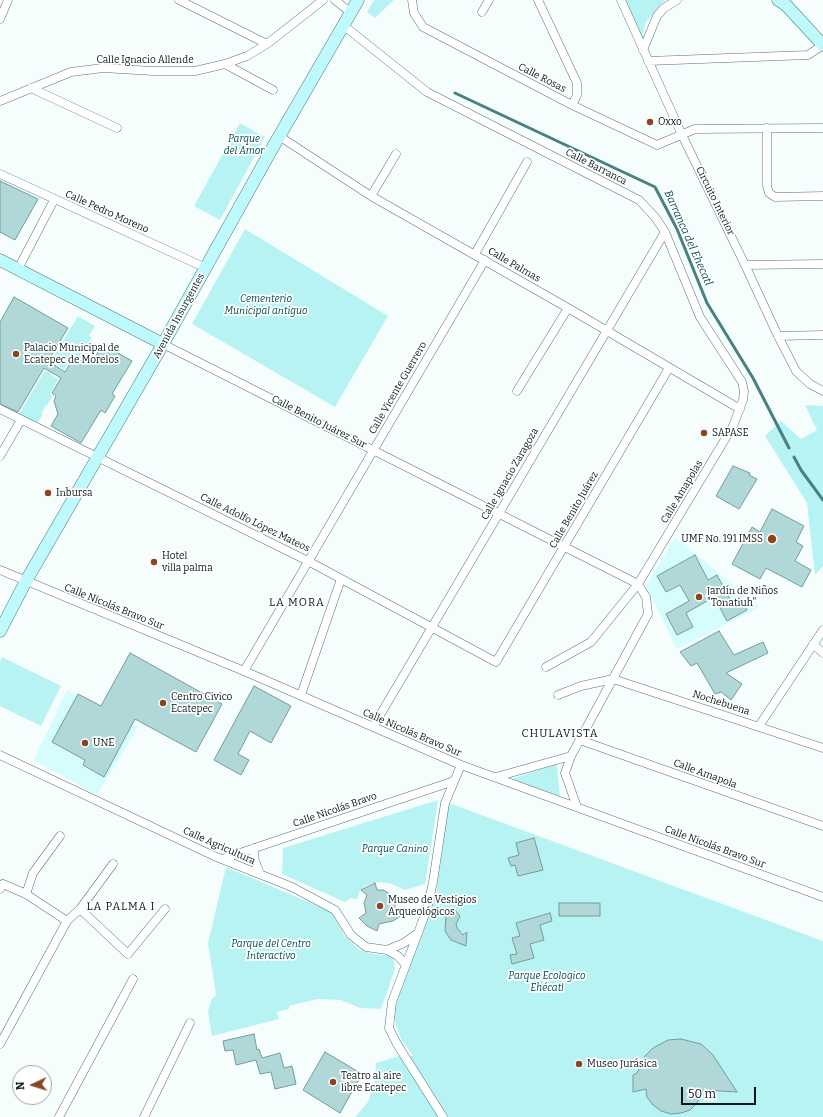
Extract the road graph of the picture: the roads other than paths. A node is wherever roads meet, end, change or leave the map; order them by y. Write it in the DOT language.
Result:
graph roads {
  1 [pos="8,0"];
  2 [pos="179,0"];
  3 [pos="323,0"];
  4 [pos="334,0"];
  5 [pos="358,0"];
  6 [pos="412,0"];
  7 [pos="489,0"];
  8 [pos="538,0"];
  9 [pos="621,0"];
  10 [pos="677,0"];
  11 [pos="784,2"];
  12 [pos="482,12"];
  13 [pos="351,13"];
  14 [pos="0,19"];
  15 [pos="343,25"];
  16 [pos="267,44"];
  17 [pos="823,45"];
  18 [pos="643,50"];
  19 [pos="648,61"];
  20 [pos="225,64"];
  21 [pos="31,88"];
  22 [pos="273,90"];
  23 [pos="0,101"];
  24 [pos="572,104"];
  25 [pos="117,128"];
  26 [pos="767,128"];
  27 [pos="823,128"];
  28 [pos="682,135"];
  29 [pos="279,136"];
  30 [pos="396,154"];
  31 [pos="527,162"];
  32 [pos="0,174"];
  33 [pos="371,196"];
  34 [pos="823,196"];
  35 [pos="54,200"];
  36 [pos="665,232"];
  37 [pos="475,254"];
  38 [pos="0,260"];
  39 [pos="485,260"];
  40 [pos="823,264"];
  41 [pos="745,265"];
  42 [pos="206,268"];
  43 [pos="18,269"];
  44 [pos="568,308"];
  45 [pos="606,330"];
  46 [pos="823,335"];
  47 [pos="778,336"];
  48 [pos="163,344"];
  49 [pos="669,368"];
  50 [pos="517,391"];
  51 [pos="823,391"];
  52 [pos="0,409"];
  53 [pos="740,409"];
  54 [pos="21,420"];
  55 [pos="373,450"];
  56 [pos="0,456"];
  57 [pos="99,457"];
  58 [pos="499,514"];
  59 [pos="564,547"];
  60 [pos="308,561"];
  61 [pos="0,570"];
  62 [pos="341,579"];
  63 [pos="26,582"];
  64 [pos="638,584"];
  65 [pos="432,627"];
  66 [pos="823,630"];
  67 [pos="0,631"];
  68 [pos="813,644"];
  69 [pos="823,653"];
  70 [pos="496,662"];
  71 [pos="546,667"];
  72 [pos="244,671"];
  73 [pos="613,679"];
  74 [pos="301,695"];
  75 [pos="558,695"];
  76 [pos="759,726"];
  77 [pos="373,727"];
  78 [pos="580,740"];
  79 [pos="823,748"];
  80 [pos="0,755"];
  81 [pos="571,756"];
  82 [pos="461,764"];
  83 [pos="496,777"];
  84 [pos="454,781"];
  85 [pos="577,807"];
  86 [pos="823,826"];
  87 [pos="60,836"];
  88 [pos="254,848"];
  89 [pos="222,859"];
  90 [pos="113,864"];
  91 [pos="260,874"];
  92 [pos="0,889"];
  93 [pos="26,894"];
  94 [pos="823,897"];
  95 [pos="80,909"];
  96 [pos="165,909"];
  97 [pos="67,921"];
  98 [pos="418,933"];
  99 [pos="387,950"];
  100 [pos="406,965"];
  101 [pos="133,979"];
  102 [pos="190,1023"];
  103 [pos="0,1044"];
  104 [pos="59,1117"];
  105 [pos="144,1117"];
  106 [pos="443,1117"];
  1 -- 14 [label="street"];
  2 -- 16 [label="street"];
  3 -- 16 [label="street, Calle Ignacio Allende"];
  4 -- 13 [label="street"];
  5 -- 13 [label="main road, Avenida Insurgentes"];
  6 -- 24 [label="street, Calle Rosas"];
  7 -- 12 [label="street"];
  8 -- 24 [label="street"];
  9 -- 18 [label="street, Circuito Interior"];
  10 -- 18 [label="street"];
  11 -- 17 [label="main road"];
  13 -- 15 [label="main road, Avenida Insurgentes"];
  15 -- 29 [label="main road, Avenida Insurgentes"];
  15 -- 36 [label="street, Calle Barranca"];
  16 -- 20 [label="street, Calle Ignacio Allende"];
  17 -- 19 [label="street"];
  18 -- 19 [label="street, Circuito Interior"];
  19 -- 28 [label="street, Circuito Interior"];
  20 -- 21 [label="street, Calle Ignacio Allende"];
  20 -- 22 [label="street"];
  21 -- 23 [label="street, Calle Ignacio Allende"];
  21 -- 25 [label="street"];
  24 -- 28 [label="street, Calle Rosas"];
  26 -- 27 [label="street, Calle Rosas"];
  26 -- 28 [label="street, Calle Rosas"];
  26 -- 34 [label="street"];
  28 -- 41 [label="street, Circuito Interior"];
  29 -- 33 [label="street, Calle Palmas"];
  29 -- 42 [label="main road, Avenida Insurgentes"];
  30 -- 33 [label="street"];
  31 -- 37 [label="street"];
  32 -- 35 [label="street, Calle Pedro Moreno"];
  33 -- 37 [label="street, Calle Palmas"];
  35 -- 42 [label="street, Calle Pedro Moreno"];
  35 -- 43 [label="street"];
  36 -- 45 [label="street, Calle Ignacio Zaragoza"];
  36 -- 53 [label="street, Calle Barranca"];
  37 -- 39 [label="street, Calle Palmas"];
  38 -- 43 [label="main road, Calle Benito Juárez Sur"];
  39 -- 44 [label="street, Calle Palmas"];
  39 -- 55 [label="street, Calle Vicente Guerrero"];
  40 -- 41 [label="street"];
  41 -- 47 [label="street, Circuito Interior"];
  42 -- 48 [label="main road, Avenida Insurgentes"];
  43 -- 48 [label="main road, Calle Benito Juárez Sur"];
  44 -- 45 [label="street, Calle Palmas"];
  44 -- 50 [label="street"];
  45 -- 49 [label="street, Calle Palmas"];
  45 -- 58 [label="street, Calle Ignacio Zaragoza"];
  46 -- 47 [label="street"];
  47 -- 51 [label="street, Circuito Interior"];
  48 -- 55 [label="street, Calle Benito Juárez Sur"];
  48 -- 57 [label="main road, Avenida Insurgentes"];
  49 -- 53 [label="street, Calle Palmas"];
  49 -- 59 [label="street, Calle Benito Juárez"];
  52 -- 54 [label="street, Calle Adolfo López Mateos"];
  53 -- 64 [label="street, Calle Amapolas"];
  54 -- 56 [label="street"];
  54 -- 57 [label="street, Calle Adolfo López Mateos"];
  55 -- 58 [label="street, Calle Benito Juárez Sur"];
  55 -- 60 [label="street, Calle Vicente Guerrero"];
  57 -- 60 [label="street, Calle Adolfo López Mateos"];
  57 -- 63 [label="main road, Avenida Insurgentes"];
  58 -- 59 [label="street, Calle Benito Juárez Sur"];
  58 -- 65 [label="street, Calle Ignacio Zaragoza"];
  59 -- 64 [label="street, Calle Benito Juárez Sur"];
  59 -- 70 [label="street, Calle Benito Juárez"];
  60 -- 62 [label="street, Calle Adolfo López Mateos"];
  60 -- 72 [label="street, Calle Vicente Guerrero"];
  61 -- 63 [label="street, Calle Nicolás Bravo Sur"];
  62 -- 65 [label="street, Calle Adolfo López Mateos"];
  62 -- 74 [label="street"];
  63 -- 67 [label="main road, Avenida Insurgentes"];
  63 -- 72 [label="street, Calle Nicolás Bravo Sur"];
  64 -- 71 [label="street, Calle Amapolas"];
  64 -- 73 [label="street"];
  65 -- 70 [label="street, Calle Adolfo López Mateos"];
  65 -- 77 [label="street, Calle Ignacio Zaragoza"];
  66 -- 68 [label="street"];
  68 -- 69 [label="street"];
  68 -- 76 [label="street"];
  72 -- 74 [label="street, Calle Nicolás Bravo Sur"];
  73 -- 75 [label="street"];
  73 -- 76 [label="street, Nochebuena"];
  73 -- 78 [label="street"];
  74 -- 77 [label="street, Calle Nicolás Bravo Sur"];
  76 -- 79 [label="street, Nochebuena"];
  77 -- 82 [label="street, Calle Nicolás Bravo Sur"];
  78 -- 81 [label="street"];
  78 -- 86 [label="street, Calle Amapola"];
  80 -- 89 [label="street, Calle Agricultura"];
  81 -- 83 [label="street"];
  81 -- 85 [label="street"];
  82 -- 83 [label="street, Calle Nicolás Bravo Sur"];
  82 -- 84 [label="street"];
  83 -- 85 [label="street, Calle Nicolás Bravo Sur"];
  84 -- 88 [label="street, Calle Nicolás Bravo"];
  84 -- 98 [label="street"];
  85 -- 94 [label="street, Calle Nicolás Bravo Sur"];
  87 -- 93 [label="street"];
  88 -- 89 [label="street, Calle Nicolás Bravo"];
  88 -- 91 [label="street"];
  89 -- 91 [label="street, Calle Agricultura"];
  90 -- 95 [label="street"];
  91 -- 99 [label="street, Calle Agricultura"];
  92 -- 93 [label="street"];
  93 -- 97 [label="street"];
  95 -- 96 [label="street"];
  95 -- 97 [label="street"];
  97 -- 103 [label="street"];
  98 -- 99 [label="street"];
  98 -- 100 [label="street"];
  99 -- 100 [label="street"];
  100 -- 106 [label="street"];
  101 -- 104 [label="street"];
  102 -- 105 [label="street"];
}
